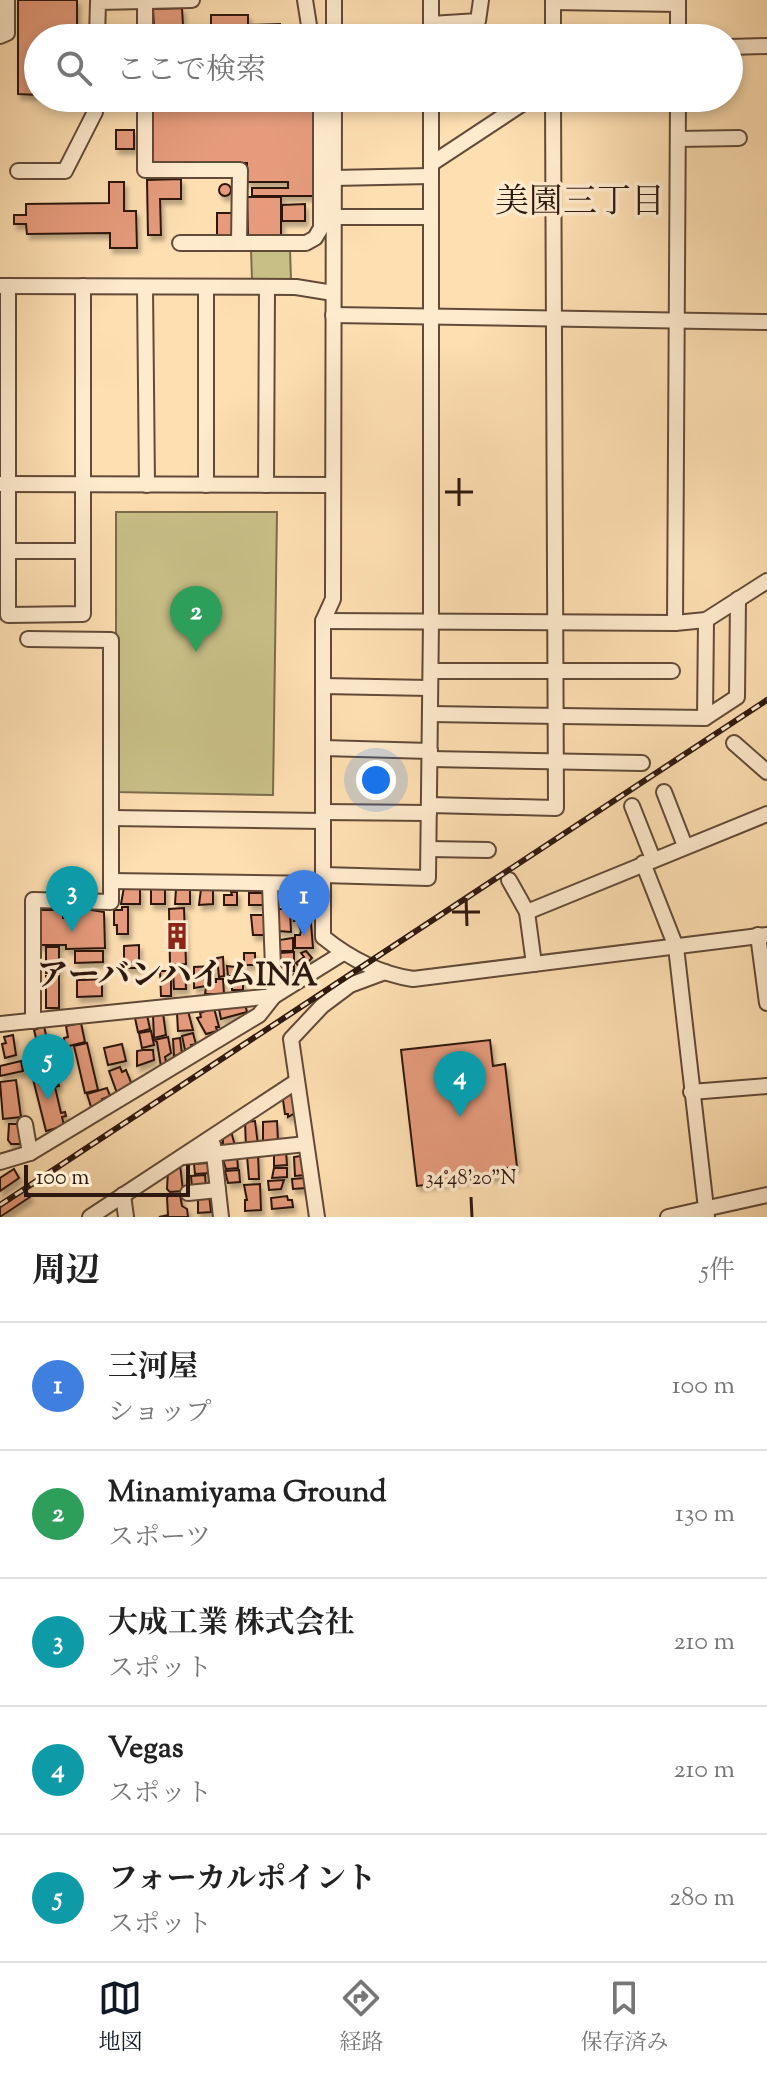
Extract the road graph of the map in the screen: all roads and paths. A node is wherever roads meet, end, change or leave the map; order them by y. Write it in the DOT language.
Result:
graph roads {
  1 [pos="7,0"];
  2 [pos="145,0"];
  3 [pos="192,0"];
  4 [pos="305,0"];
  5 [pos="334,0"];
  6 [pos="431,0"];
  7 [pos="481,0"];
  8 [pos="553,1"];
  9 [pos="678,2"];
  10 [pos="97,24"];
  11 [pos="145,24"];
  12 [pos="309,24"];
  13 [pos="334,24"];
  14 [pos="431,24"];
  15 [pos="464,24"];
  16 [pos="553,24"];
  17 [pos="678,24"];
  18 [pos="0,36"];
  19 [pos="767,46"];
  20 [pos="743,47"];
  21 [pos="95,112"];
  22 [pos="145,112"];
  23 [pos="325,112"];
  24 [pos="326,112"];
  25 [pos="431,112"];
  26 [pos="512,112"];
  27 [pos="553,112"];
  28 [pos="678,112"];
  29 [pos="739,138"];
  30 [pos="678,139"];
  31 [pos="431,170"];
  32 [pos="18,171"];
  33 [pos="333,178"];
  34 [pos="333,217"];
  35 [pos="431,217"];
  36 [pos="180,243"];
  37 [pos="239,243"];
  38 [pos="4,286"];
  39 [pos="83,286"];
  40 [pos="145,287"];
  41 [pos="206,287"];
  42 [pos="267,287"];
  43 [pos="333,293"];
  44 [pos="333,315"];
  45 [pos="431,317"];
  46 [pos="553,319"];
  47 [pos="677,321"];
  48 [pos="767,322"];
  49 [pos="4,484"];
  50 [pos="83,484"];
  51 [pos="147,485"];
  52 [pos="206,485"];
  53 [pos="266,485"];
  54 [pos="333,485"];
  55 [pos="8,551"];
  56 [pos="83,551"];
  57 [pos="767,581"];
  58 [pos="738,599"];
  59 [pos="706,620"];
  60 [pos="323,621"];
  61 [pos="431,622"];
  62 [pos="556,622"];
  63 [pos="675,623"];
  64 [pos="28,639"];
  65 [pos="431,671"];
  66 [pos="556,671"];
  67 [pos="672,671"];
  68 [pos="323,686"];
  69 [pos="430,688"];
  70 [pos="430,714"];
  71 [pos="556,716"];
  72 [pos="705,718"];
  73 [pos="734,743"];
  74 [pos="323,748"];
  75 [pos="430,755"];
  76 [pos="556,761"];
  77 [pos="642,763"];
  78 [pos="767,772"];
  79 [pos="664,792"];
  80 [pos="632,806"];
  81 [pos="429,809"];
  82 [pos="767,814"];
  83 [pos="323,817"];
  84 [pos="111,818"];
  85 [pos="685,846"];
  86 [pos="429,849"];
  87 [pos="488,850"];
  88 [pos="648,861"];
  89 [pos="323,879"];
  90 [pos="509,880"];
  91 [pos="111,881"];
  92 [pos="270,885"];
  93 [pos="527,912"];
  94 [pos="763,935"];
  95 [pos="676,947"];
  96 [pos="343,953"];
  97 [pos="534,964"];
  98 [pos="385,972"];
  99 [pos="274,996"];
  100 [pos="767,1003"];
  101 [pos="33,1021"];
  102 [pos="0,1024"];
  103 [pos="297,1081"];
  104 [pos="767,1086"];
  105 [pos="691,1092"];
  106 [pos="25,1124"];
  107 [pos="212,1136"];
  108 [pos="306,1144"];
  109 [pos="30,1153"];
  110 [pos="214,1154"];
  111 [pos="180,1158"];
  112 [pos="0,1162"];
  113 [pos="218,1190"];
  114 [pos="188,1193"];
  115 [pos="123,1195"];
  116 [pos="767,1195"];
  117 [pos="706,1213"];
  118 [pos="90,1217"];
  119 [pos="126,1217"];
  120 [pos="221,1217"];
  121 [pos="317,1217"];
  122 [pos="668,1217"];
  1 -- 18 [label="street"];
  2 -- 3 [label="street"];
  2 -- 10 [label="street"];
  2 -- 11 [label="street"];
  4 -- 12 [label="street"];
  5 -- 13 [label="street"];
  6 -- 14 [label="street"];
  7 -- 15 [label="street"];
  8 -- 9 [label="street"];
  8 -- 16 [label="street"];
  9 -- 17 [label="street"];
  19 -- 20 [label="street"];
  21 -- 32 [label="street"];
  22 -- 37 [label="street"];
  23 -- 37 [label="street"];
  24 -- 33 [label="street"];
  25 -- 31 [label="street"];
  26 -- 31 [label="street"];
  27 -- 46 [label="street"];
  28 -- 30 [label="street"];
  29 -- 30 [label="street"];
  30 -- 47 [label="street"];
  31 -- 33 [label="street"];
  31 -- 35 [label="street"];
  33 -- 34 [label="street"];
  34 -- 35 [label="street"];
  34 -- 43 [label="street"];
  35 -- 45 [label="street"];
  36 -- 37 [label="street"];
  38 -- 39 [label="street"];
  38 -- 49 [label="street"];
  39 -- 40 [label="street"];
  39 -- 50 [label="street"];
  40 -- 41 [label="street"];
  40 -- 51 [label="street"];
  41 -- 42 [label="street"];
  41 -- 52 [label="street"];
  42 -- 43 [label="street"];
  42 -- 53 [label="street"];
  43 -- 44 [label="street"];
  44 -- 45 [label="street"];
  44 -- 54 [label="street"];
  45 -- 46 [label="street"];
  45 -- 61 [label="street"];
  46 -- 47 [label="street"];
  46 -- 62 [label="street"];
  47 -- 48 [label="street"];
  47 -- 63 [label="street"];
  49 -- 50 [label="street"];
  49 -- 55 [label="street"];
  50 -- 51 [label="street"];
  50 -- 56 [label="street"];
  51 -- 52 [label="street"];
  52 -- 53 [label="street"];
  53 -- 54 [label="street"];
  54 -- 60 [label="street"];
  55 -- 56 [label="street"];
  55 -- 56 [label="street"];
  57 -- 58 [label="street"];
  58 -- 59 [label="street"];
  58 -- 72 [label="street"];
  59 -- 63 [label="street"];
  59 -- 72 [label="street"];
  60 -- 61 [label="street"];
  60 -- 68 [label="street"];
  61 -- 62 [label="street"];
  61 -- 65 [label="street"];
  62 -- 63 [label="street"];
  62 -- 66 [label="street"];
  64 -- 84 [label="street"];
  65 -- 66 [label="street"];
  65 -- 69 [label="street"];
  66 -- 67 [label="street"];
  66 -- 71 [label="street"];
  68 -- 69 [label="street"];
  68 -- 74 [label="street"];
  69 -- 70 [label="street"];
  70 -- 71 [label="street"];
  70 -- 75 [label="street"];
  71 -- 72 [label="street"];
  71 -- 76 [label="street"];
  73 -- 78 [label="street"];
  74 -- 75 [label="street"];
  74 -- 83 [label="street"];
  75 -- 76 [label="street"];
  75 -- 81 [label="street"];
  76 -- 77 [label="street"];
  76 -- 81 [label="street"];
  79 -- 85 [label="street"];
  80 -- 88 [label="street"];
  81 -- 83 [label="street"];
  81 -- 86 [label="street"];
  82 -- 85 [label="street"];
  83 -- 84 [label="street"];
  83 -- 89 [label="street"];
  84 -- 91 [label="street"];
  85 -- 88 [label="street"];
  86 -- 87 [label="street"];
  86 -- 89 [label="street"];
  88 -- 93 [label="street"];
  88 -- 95 [label="street"];
  89 -- 92 [label="street"];
  89 -- 96 [label="street"];
  90 -- 93 [label="street"];
  91 -- 92 [label="street"];
  91 -- 101 [label="street"];
  92 -- 99 [label="street"];
  93 -- 97 [label="street"];
  94 -- 95 [label="street"];
  94 -- 100 [label="street"];
  95 -- 97 [label="street"];
  95 -- 105 [label="street"];
  96 -- 98 [label="street"];
  96 -- 99 [label="street"];
  97 -- 98 [label="street"];
  98 -- 103 [label="street"];
  99 -- 101 [label="street"];
  99 -- 109 [label="street"];
  101 -- 102 [label="street"];
  103 -- 107 [label="street"];
  103 -- 108 [label="street"];
  104 -- 105 [label="street"];
  105 -- 117 [label="street"];
  106 -- 109 [label="street"];
  107 -- 110 [label="street"];
  107 -- 111 [label="street"];
  108 -- 110 [label="street"];
  108 -- 121 [label="street"];
  109 -- 112 [label="street"];
  110 -- 111 [label="street"];
  110 -- 113 [label="street"];
  111 -- 115 [label="street"];
  113 -- 114 [label="street"];
  113 -- 120 [label="street"];
  115 -- 118 [label="street"];
  115 -- 119 [label="street"];
  116 -- 117 [label="street"];
  117 -- 122 [label="street"];
}
